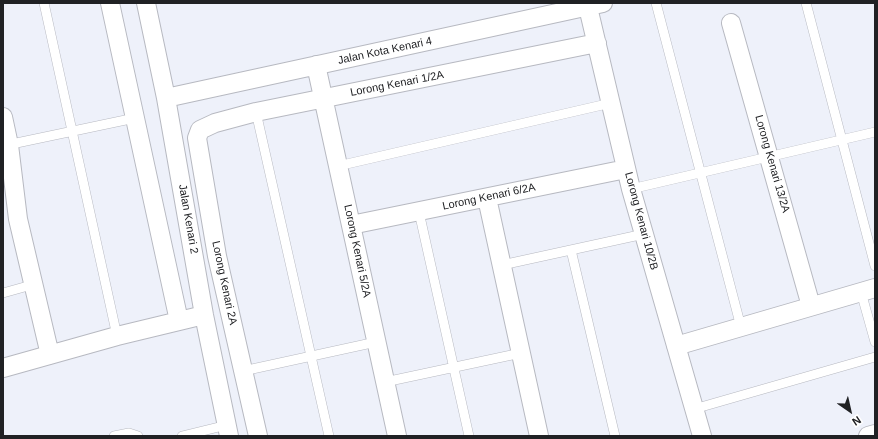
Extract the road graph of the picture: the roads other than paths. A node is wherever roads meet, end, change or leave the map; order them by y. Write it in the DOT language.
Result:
graph roads {
  1 [pos="44,3"];
  2 [pos="110,3"];
  3 [pos="146,3"];
  4 [pos="656,3"];
  5 [pos="806,3"];
  6 [pos="593,4"];
  7 [pos="731,23"];
  8 [pos="597,43"];
  9 [pos="316,65"];
  10 [pos="166,98"];
  11 [pos="323,98"];
  12 [pos="611,103"];
  13 [pos="256,112"];
  14 [pos="3,117"];
  15 [pos="135,118"];
  16 [pos="72,130"];
  17 [pos="200,130"];
  18 [pos="875,132"];
  19 [pos="842,140"];
  20 [pos="6,145"];
  21 [pos="771,157"];
  22 [pos="338,166"];
  23 [pos="626,169"];
  24 [pos="701,173"];
  25 [pos="631,189"];
  26 [pos="487,198"];
  27 [pos="419,212"];
  28 [pos="11,221"];
  29 [pos="351,225"];
  30 [pos="644,234"];
  31 [pos="570,250"];
  32 [pos="502,265"];
  33 [pos="875,266"];
  34 [pos="34,284"];
  35 [pos="868,290"];
  36 [pos="3,293"];
  37 [pos="811,306"];
  38 [pos="204,315"];
  39 [pos="178,321"];
  40 [pos="741,327"];
  41 [pos="118,336"];
  42 [pos="376,342"];
  43 [pos="875,342"];
  44 [pos="676,346"];
  45 [pos="521,353"];
  46 [pos="50,355"];
  47 [pos="311,356"];
  48 [pos="875,357"];
  49 [pos="454,367"];
  50 [pos="3,368"];
  51 [pos="243,371"];
  52 [pos="385,382"];
  53 [pos="694,409"];
  54 [pos="228,430"];
  55 [pos="875,434"];
  56 [pos="114,436"];
  57 [pos="138,436"];
  58 [pos="182,436"];
  59 [pos="258,436"];
  60 [pos="329,436"];
  61 [pos="397,436"];
  62 [pos="469,436"];
  63 [pos="539,436"];
  64 [pos="616,436"];
  65 [pos="702,436"];
  66 [pos="868,436"];
  1 -- 16 [label="lane"];
  2 -- 15 [label="street"];
  3 -- 10 [label="street, Jalan Kenari 2"];
  4 -- 24 [label="lane"];
  5 -- 19 [label="lane"];
  6 -- 8 [label="street, Lorong Kenari 10/2B"];
  6 -- 9 [label="street, Jalan Kota Kenari 4"];
  7 -- 21 [label="street, Lorong Kenari 13/2A"];
  8 -- 11 [label="street, Lorong Kenari 1/2A"];
  8 -- 12 [label="street, Lorong Kenari 10/2B"];
  9 -- 10 [label="street, Jalan Kota Kenari 4"];
  9 -- 11 [label="street, Lorong Kenari 5/2A"];
  10 -- 38 [label="street, Jalan Kenari 2"];
  11 -- 13 [label="street, Lorong Kenari 1/2A"];
  11 -- 22 [label="street, Lorong Kenari 5/2A"];
  12 -- 22 [label="lane"];
  12 -- 23 [label="street, Lorong Kenari 10/2B"];
  13 -- 17 [label="street, Lorong Kenari 1/2A"];
  13 -- 47 [label="lane"];
  14 -- 20 [label="street"];
  15 -- 16 [label="lane"];
  15 -- 39 [label="street"];
  16 -- 20 [label="lane"];
  16 -- 41 [label="lane"];
  17 -- 51 [label="street, Lorong Kenari 2A"];
  18 -- 19 [label="lane"];
  19 -- 21 [label="lane"];
  19 -- 33 [label="lane"];
  20 -- 28 [label="street"];
  21 -- 24 [label="lane"];
  21 -- 37 [label="street, Lorong Kenari 13/2A"];
  22 -- 29 [label="street, Lorong Kenari 5/2A"];
  23 -- 25 [label="street, Lorong Kenari 10/2B"];
  23 -- 26 [label="street, Lorong Kenari 6/2A"];
  24 -- 25 [label="lane"];
  24 -- 40 [label="lane"];
  25 -- 30 [label="street, Lorong Kenari 10/2B"];
  26 -- 27 [label="street, Lorong Kenari 6/2A"];
  26 -- 32 [label="street"];
  27 -- 29 [label="street, Lorong Kenari 6/2A"];
  27 -- 49 [label="lane"];
  28 -- 34 [label="street"];
  29 -- 42 [label="street, Lorong Kenari 5/2A"];
  30 -- 31 [label="lane"];
  30 -- 44 [label="street, Lorong Kenari 10/2B"];
  31 -- 32 [label="lane"];
  31 -- 64 [label="lane"];
  32 -- 45 [label="street"];
  34 -- 36 [label="lane"];
  34 -- 46 [label="street"];
  35 -- 37 [label="street"];
  35 -- 43 [label="lane"];
  37 -- 40 [label="street"];
  38 -- 39 [label="street"];
  38 -- 54 [label="street, Jalan Kenari 2"];
  39 -- 41 [label="street"];
  40 -- 44 [label="street"];
  41 -- 46 [label="street"];
  42 -- 47 [label="lane"];
  42 -- 52 [label="street, Lorong Kenari 5/2A"];
  44 -- 53 [label="street, Lorong Kenari 10/2B"];
  45 -- 49 [label="lane"];
  45 -- 63 [label="street"];
  46 -- 50 [label="street"];
  47 -- 51 [label="lane"];
  47 -- 60 [label="lane"];
  48 -- 53 [label="lane"];
  49 -- 52 [label="lane"];
  49 -- 62 [label="lane"];
  51 -- 59 [label="street, Lorong Kenari 2A"];
  52 -- 61 [label="street, Lorong Kenari 5/2A"];
  53 -- 65 [label="street, Lorong Kenari 10/2B"];
  54 -- 58 [label="lane"];
  55 -- 66 [label="street"];
  56 -- 57 [label="lane"];
}
